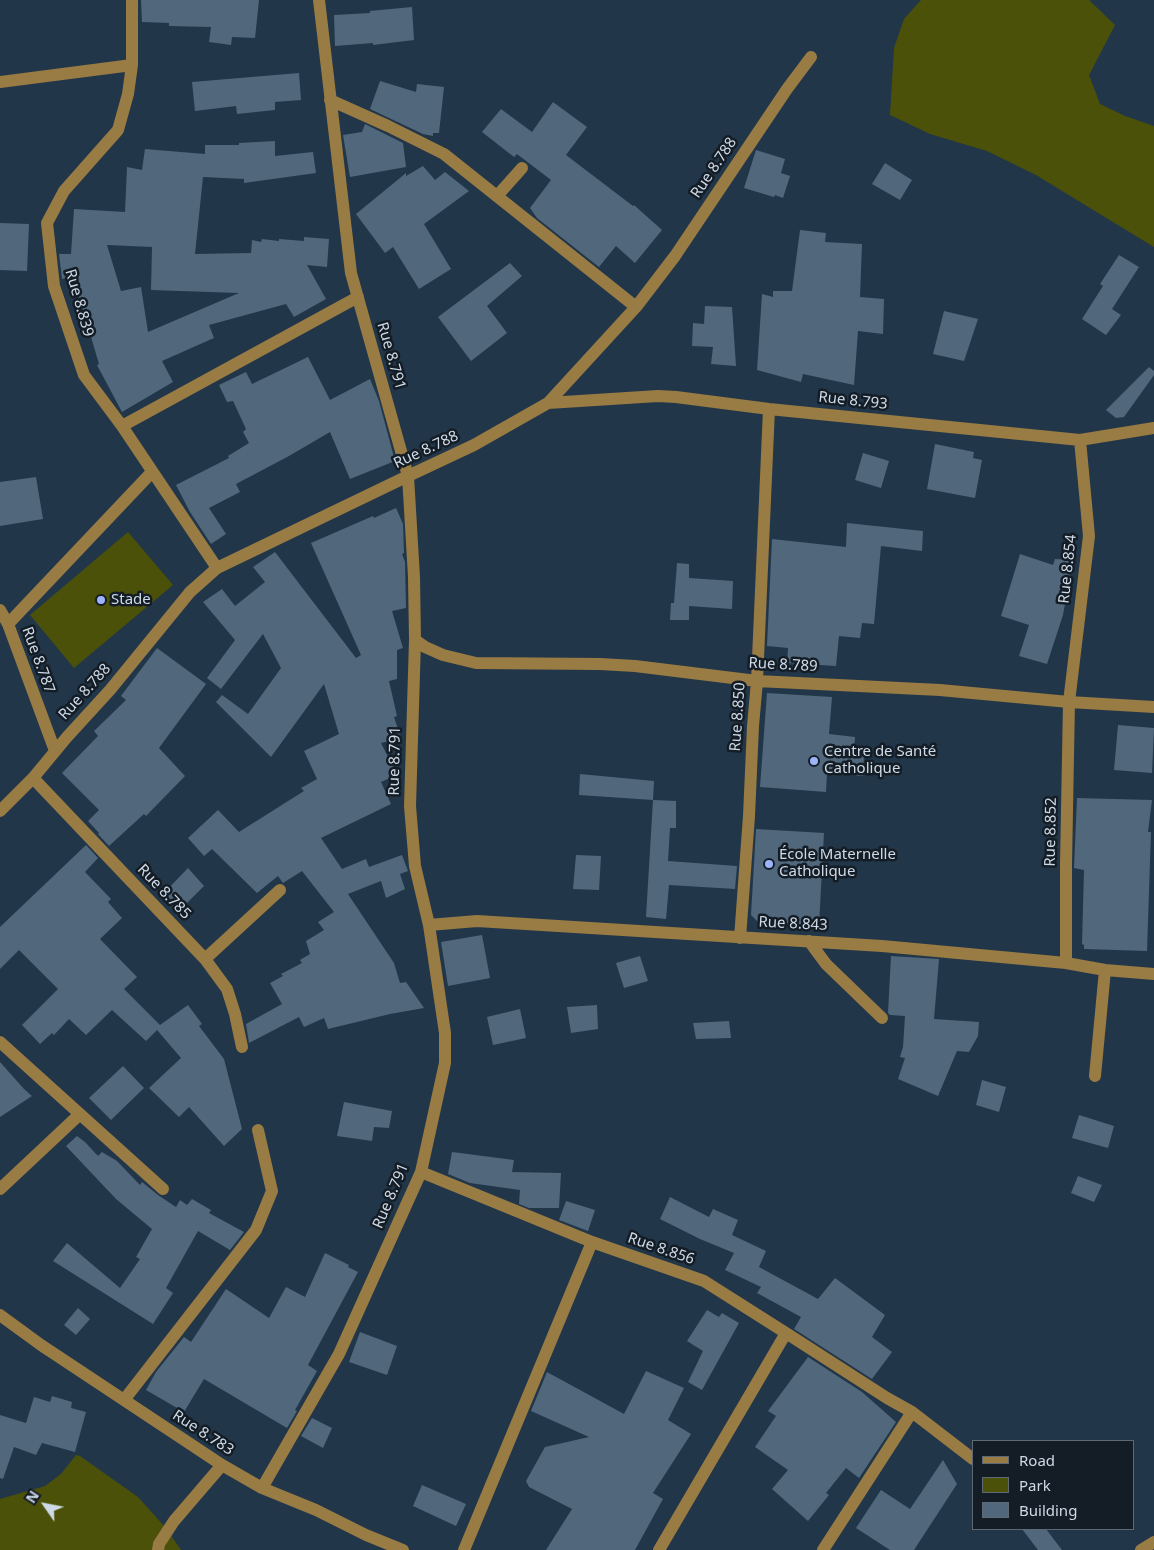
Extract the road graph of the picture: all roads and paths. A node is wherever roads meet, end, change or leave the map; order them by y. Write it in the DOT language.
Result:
graph roads {
  1 [pos="132,0"];
  2 [pos="319,0"];
  3 [pos="812,57"];
  4 [pos="132,65"];
  5 [pos="0,82"];
  6 [pos="330,100"];
  7 [pos="522,168"];
  8 [pos="497,196"];
  9 [pos="358,298"];
  10 [pos="636,307"];
  11 [pos="548,403"];
  12 [pos="769,409"];
  13 [pos="122,426"];
  14 [pos="1154,428"];
  15 [pos="1080,440"];
  16 [pos="152,472"];
  17 [pos="408,476"];
  18 [pos="217,568"];
  19 [pos="0,610"];
  20 [pos="8,624"];
  21 [pos="414,640"];
  22 [pos="758,681"];
  23 [pos="1069,702"];
  24 [pos="1154,707"];
  25 [pos="55,751"];
  26 [pos="33,778"];
  27 [pos="0,811"];
  28 [pos="280,890"];
  29 [pos="429,925"];
  30 [pos="740,938"];
  31 [pos="809,941"];
  32 [pos="205,959"];
  33 [pos="1066,963"];
  34 [pos="1106,970"];
  35 [pos="1154,974"];
  36 [pos="882,1018"];
  37 [pos="0,1042"];
  38 [pos="242,1047"];
  39 [pos="1095,1076"];
  40 [pos="80,1114"];
  41 [pos="258,1130"];
  42 [pos="421,1172"];
  43 [pos="0,1189"];
  44 [pos="164,1189"];
  45 [pos="592,1242"];
  46 [pos="0,1315"];
  47 [pos="786,1333"];
  48 [pos="124,1400"];
  49 [pos="912,1412"];
  50 [pos="972,1458"];
  51 [pos="222,1465"];
  52 [pos="262,1488"];
  53 [pos="1154,1542"];
  54 [pos="158,1550"];
  55 [pos="403,1550"];
  56 [pos="464,1550"];
  57 [pos="659,1550"];
  58 [pos="823,1550"];
  59 [pos="1141,1550"];
  1 -- 4 [label="street, Rue 8.839"];
  2 -- 6 [label="street, Rue 8.791"];
  3 -- 10 [label="street, Rue 8.788"];
  4 -- 5 [label="street"];
  4 -- 13 [label="street, Rue 8.839"];
  6 -- 8 [label="street"];
  6 -- 9 [label="street, Rue 8.791"];
  7 -- 8 [label="street"];
  8 -- 10 [label="street"];
  9 -- 13 [label="street"];
  9 -- 17 [label="street, Rue 8.791"];
  10 -- 11 [label="street, Rue 8.788"];
  11 -- 12 [label="street, Rue 8.793"];
  11 -- 17 [label="street, Rue 8.788"];
  12 -- 15 [label="street, Rue 8.793"];
  12 -- 22 [label="street, Rue 8.850"];
  13 -- 16 [label="street, Rue 8.839"];
  14 -- 15 [label="street, Rue 8.793"];
  15 -- 23 [label="street, Rue 8.854"];
  16 -- 18 [label="street, Rue 8.839"];
  16 -- 20 [label="street"];
  17 -- 18 [label="street, Rue 8.788"];
  17 -- 21 [label="street, Rue 8.791"];
  18 -- 25 [label="street, Rue 8.788"];
  19 -- 20 [label="street, Rue 8.787"];
  20 -- 25 [label="street, Rue 8.787"];
  21 -- 22 [label="street, Rue 8.789"];
  21 -- 29 [label="street, Rue 8.791"];
  22 -- 23 [label="street, Rue 8.789"];
  22 -- 30 [label="street, Rue 8.850"];
  23 -- 24 [label="street, Rue 8.789"];
  23 -- 33 [label="street, Rue 8.852"];
  25 -- 26 [label="street, Rue 8.788"];
  26 -- 27 [label="street, Rue 8.788"];
  26 -- 32 [label="street, Rue 8.785"];
  28 -- 32 [label="street"];
  29 -- 30 [label="street, Rue 8.843"];
  29 -- 42 [label="street, Rue 8.791"];
  30 -- 31 [label="street, Rue 8.843"];
  31 -- 33 [label="street, Rue 8.843"];
  31 -- 36 [label="street"];
  32 -- 38 [label="street, Rue 8.785"];
  33 -- 34 [label="street, Rue 8.843"];
  34 -- 35 [label="street, Rue 8.843"];
  34 -- 39 [label="street"];
  37 -- 40 [label="street"];
  40 -- 43 [label="street"];
  40 -- 44 [label="street"];
  41 -- 48 [label="street"];
  42 -- 45 [label="street, Rue 8.856"];
  42 -- 52 [label="street, Rue 8.791"];
  45 -- 47 [label="street, Rue 8.856"];
  45 -- 56 [label="street"];
  46 -- 48 [label="street, Rue 8.783"];
  47 -- 49 [label="street, Rue 8.856"];
  47 -- 57 [label="street"];
  48 -- 51 [label="street, Rue 8.783"];
  49 -- 50 [label="street, Rue 8.856"];
  49 -- 58 [label="street"];
  51 -- 52 [label="street, Rue 8.783"];
  51 -- 54 [label="street"];
  52 -- 55 [label="street, Rue 8.783"];
  53 -- 59 [label="street"];
}
